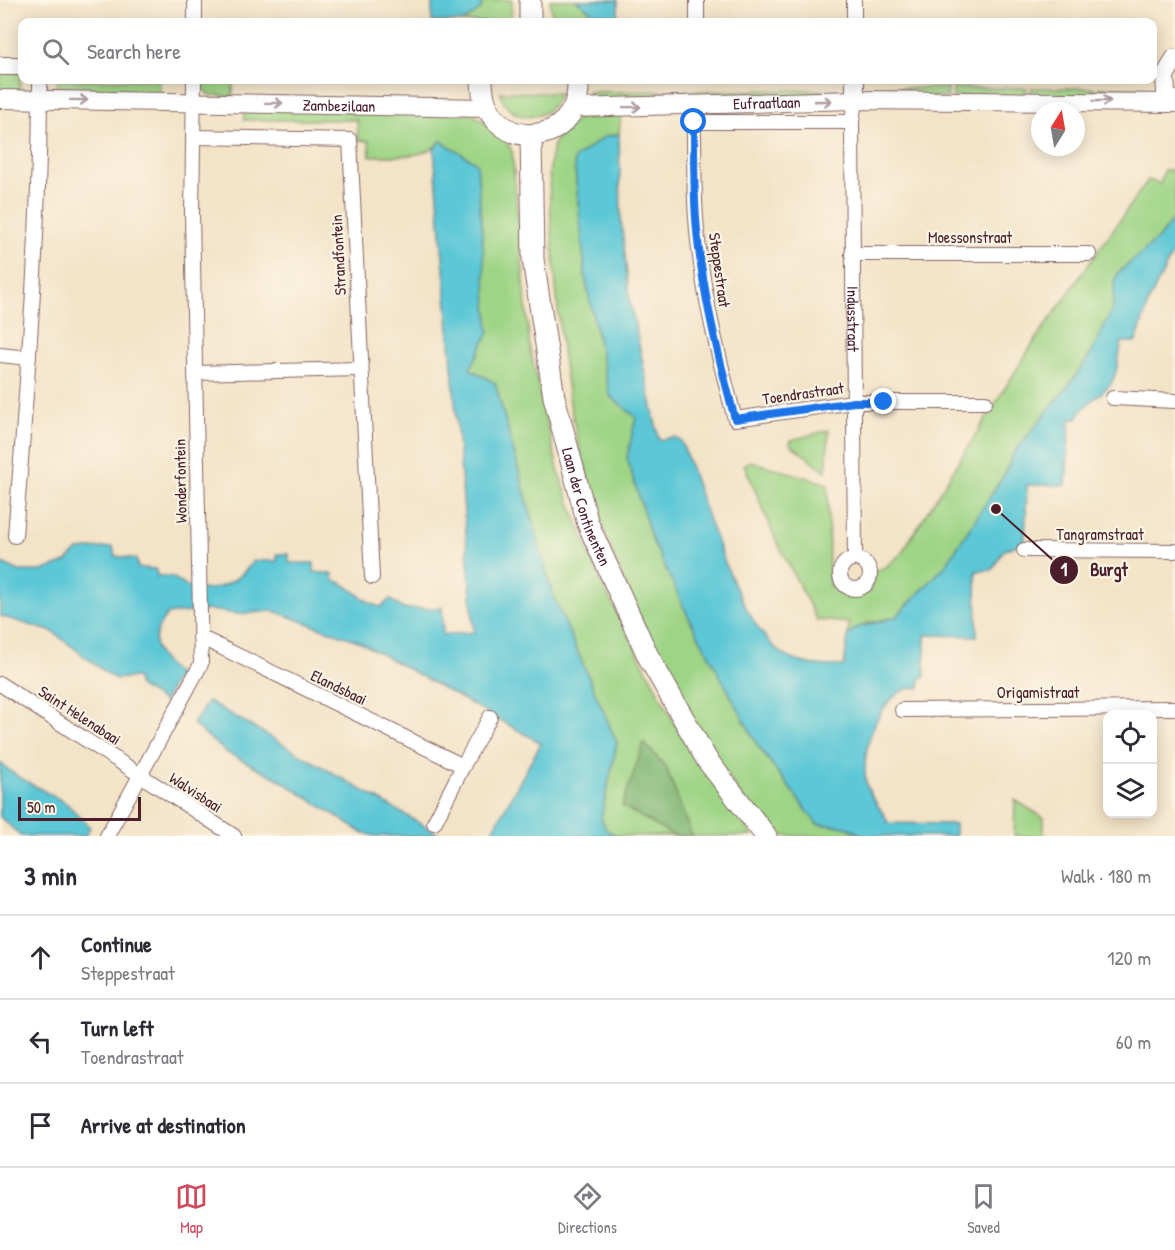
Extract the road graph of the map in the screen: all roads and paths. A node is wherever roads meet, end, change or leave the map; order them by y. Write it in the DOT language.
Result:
graph roads {
  1 [pos="195,0"];
  2 [pos="530,0"];
  3 [pos="697,0"];
  4 [pos="854,0"];
  5 [pos="195,18"];
  6 [pos="530,18"];
  7 [pos="697,18"];
  8 [pos="854,18"];
  9 [pos="1165,65"];
  10 [pos="0,66"];
  11 [pos="18,66"];
  12 [pos="40,84"];
  13 [pos="194,84"];
  14 [pos="482,84"];
  15 [pos="578,84"];
  16 [pos="855,84"];
  17 [pos="0,99"];
  18 [pos="40,99"];
  19 [pos="855,100"];
  20 [pos="193,101"];
  21 [pos="1175,103"];
  22 [pos="486,108"];
  23 [pos="573,108"];
  24 [pos="694,122"];
  25 [pos="852,122"];
  26 [pos="531,135"];
  27 [pos="193,137"];
  28 [pos="852,254"];
  29 [pos="1089,254"];
  30 [pos="0,355"];
  31 [pos="29,358"];
  32 [pos="360,369"];
  33 [pos="195,373"];
  34 [pos="1113,398"];
  35 [pos="1175,401"];
  36 [pos="854,402"];
  37 [pos="985,402"];
  38 [pos="735,419"];
  39 [pos="15,536"];
  40 [pos="1024,550"];
  41 [pos="1175,551"];
  42 [pos="855,559"];
  43 [pos="372,577"];
  44 [pos="200,637"];
  45 [pos="0,684"];
  46 [pos="1175,708"];
  47 [pos="902,710"];
  48 [pos="490,717"];
  49 [pos="463,766"];
  50 [pos="140,775"];
  51 [pos="434,823"];
  52 [pos="107,836"];
  53 [pos="234,836"];
  54 [pos="766,836"];
  1 -- 5 [label="street"];
  2 -- 6 [label="main road"];
  3 -- 7 [label="street"];
  4 -- 8 [label="street"];
  9 -- 21 [label="street"];
  10 -- 11 [label="street"];
  12 -- 18 [label="street"];
  13 -- 20 [label="street"];
  14 -- 22 [label="main road"];
  15 -- 23 [label="main road"];
  16 -- 19 [label="street, Indusstraat"];
  17 -- 18 [label="street, Zambezilaan"];
  18 -- 20 [label="street, Zambezilaan, one-way"];
  18 -- 31 [label="street"];
  19 -- 21 [label="street, Eufraatlaan, one-way"];
  23 -- 19 [label="street, Eufraatlaan, one-way"];
  19 -- 25 [label="street, Indusstraat"];
  20 -- 22 [label="street, Zambezilaan, one-way"];
  20 -- 27 [label="street, Wonderfontein"];
  22 -- 26 [label="main road"];
  23 -- 26 [label="main road"];
  24 -- 25 [label="street, Eufraatlaan"];
  24 -- 38 [label="street, Steppestraat"];
  25 -- 28 [label="street, Indusstraat"];
  26 -- 54 [label="main road, Laan der Continenten"];
  27 -- 32 [label="street, Strandfontein"];
  27 -- 33 [label="street, Wonderfontein"];
  28 -- 29 [label="street, Moessonstraat"];
  28 -- 36 [label="street, Indusstraat"];
  30 -- 31 [label="street"];
  31 -- 39 [label="street"];
  32 -- 33 [label="street"];
  32 -- 43 [label="street, Strandfontein"];
  33 -- 44 [label="street, Wonderfontein"];
  34 -- 35 [label="street"];
  36 -- 37 [label="street, Toendrastraat"];
  36 -- 38 [label="street, Toendrastraat"];
  36 -- 42 [label="street, Indusstraat"];
  40 -- 41 [label="street, Tangramstraat"];
  44 -- 49 [label="street, Elandsbaai"];
  44 -- 50 [label="street, Wonderfontein"];
  45 -- 50 [label="street, Saint Helenabaai"];
  46 -- 47 [label="street, Origamistraat"];
  48 -- 49 [label="street"];
  49 -- 51 [label="street"];
  50 -- 52 [label="street, Wonderfontein"];
  50 -- 53 [label="street, Walvisbaai"];
}
